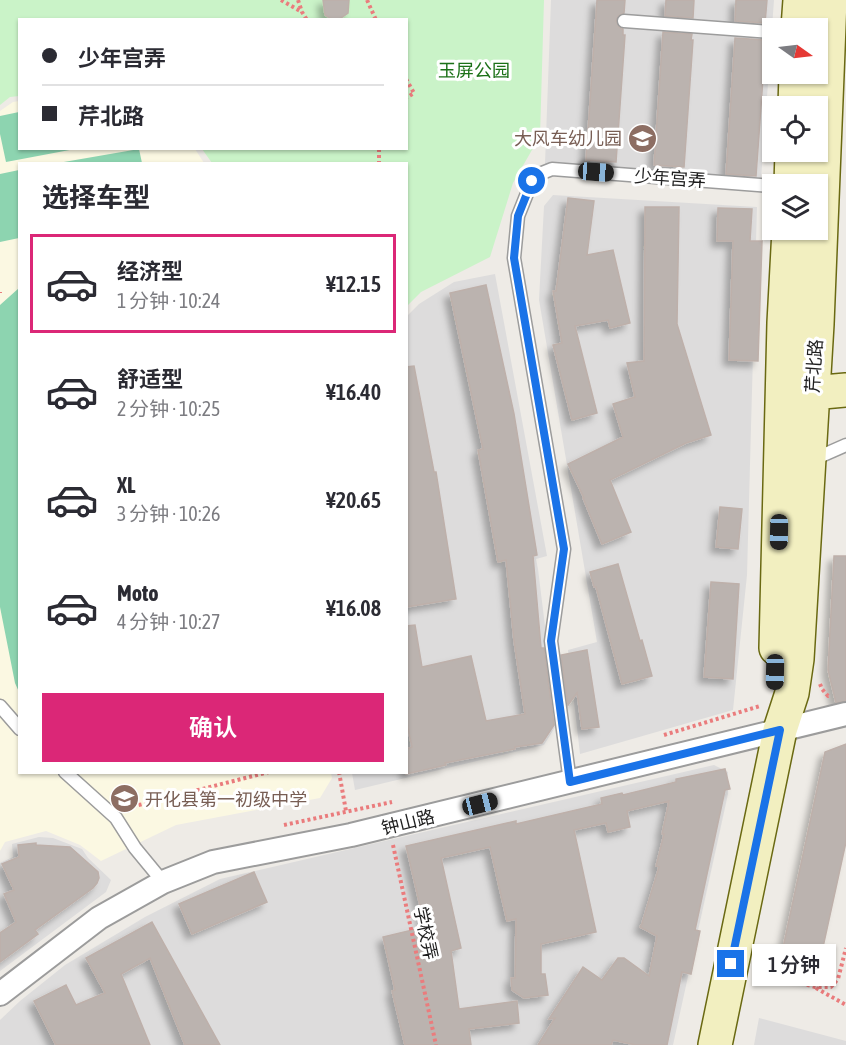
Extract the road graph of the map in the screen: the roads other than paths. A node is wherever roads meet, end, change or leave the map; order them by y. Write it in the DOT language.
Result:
graph roads {
  1 [pos="800,0"];
  2 [pos="830,0"];
  3 [pos="799,18"];
  4 [pos="624,21"];
  5 [pos="762,31"];
  6 [pos="762,185"];
  7 [pos="788,240"];
  8 [pos="784,324"];
  9 [pos="817,324"];
  10 [pos="846,390"];
  11 [pos="812,393"];
  12 [pos="846,445"];
  13 [pos="809,462"];
  14 [pos="842,704"];
  15 [pos="0,706"];
  16 [pos="18,727"];
  17 [pos="780,730"];
  18 [pos="67,774"];
  19 [pos="570,782"];
  20 [pos="163,882"];
  21 [pos="0,994"];
  22 [pos="715,1045"];
  1 -- 3 [label="main road"];
  2 -- 9 [label="main road, 芹北路"];
  4 -- 5 [label="lane"];
  6 -- 19 [label="lane, 少年宫弄"];
  7 -- 8 [label="main road, 芹北路"];
  8 -- 9 [label="main road"];
  8 -- 17 [label="main road, 芹北路"];
  9 -- 11 [label="main road, 芹北路"];
  10 -- 11 [label="main road"];
  11 -- 13 [label="main road, 芹北路"];
  12 -- 13 [label="lane"];
  13 -- 17 [label="main road, 芹北路"];
  14 -- 17 [label="street, 钟山路"];
  15 -- 16 [label="lane"];
  17 -- 19 [label="street, 钟山路"];
  17 -- 22 [label="main road, 芹北路"];
  18 -- 20 [label="lane"];
  19 -- 20 [label="street, 钟山路"];
  20 -- 21 [label="street, 钟山路"];
}
